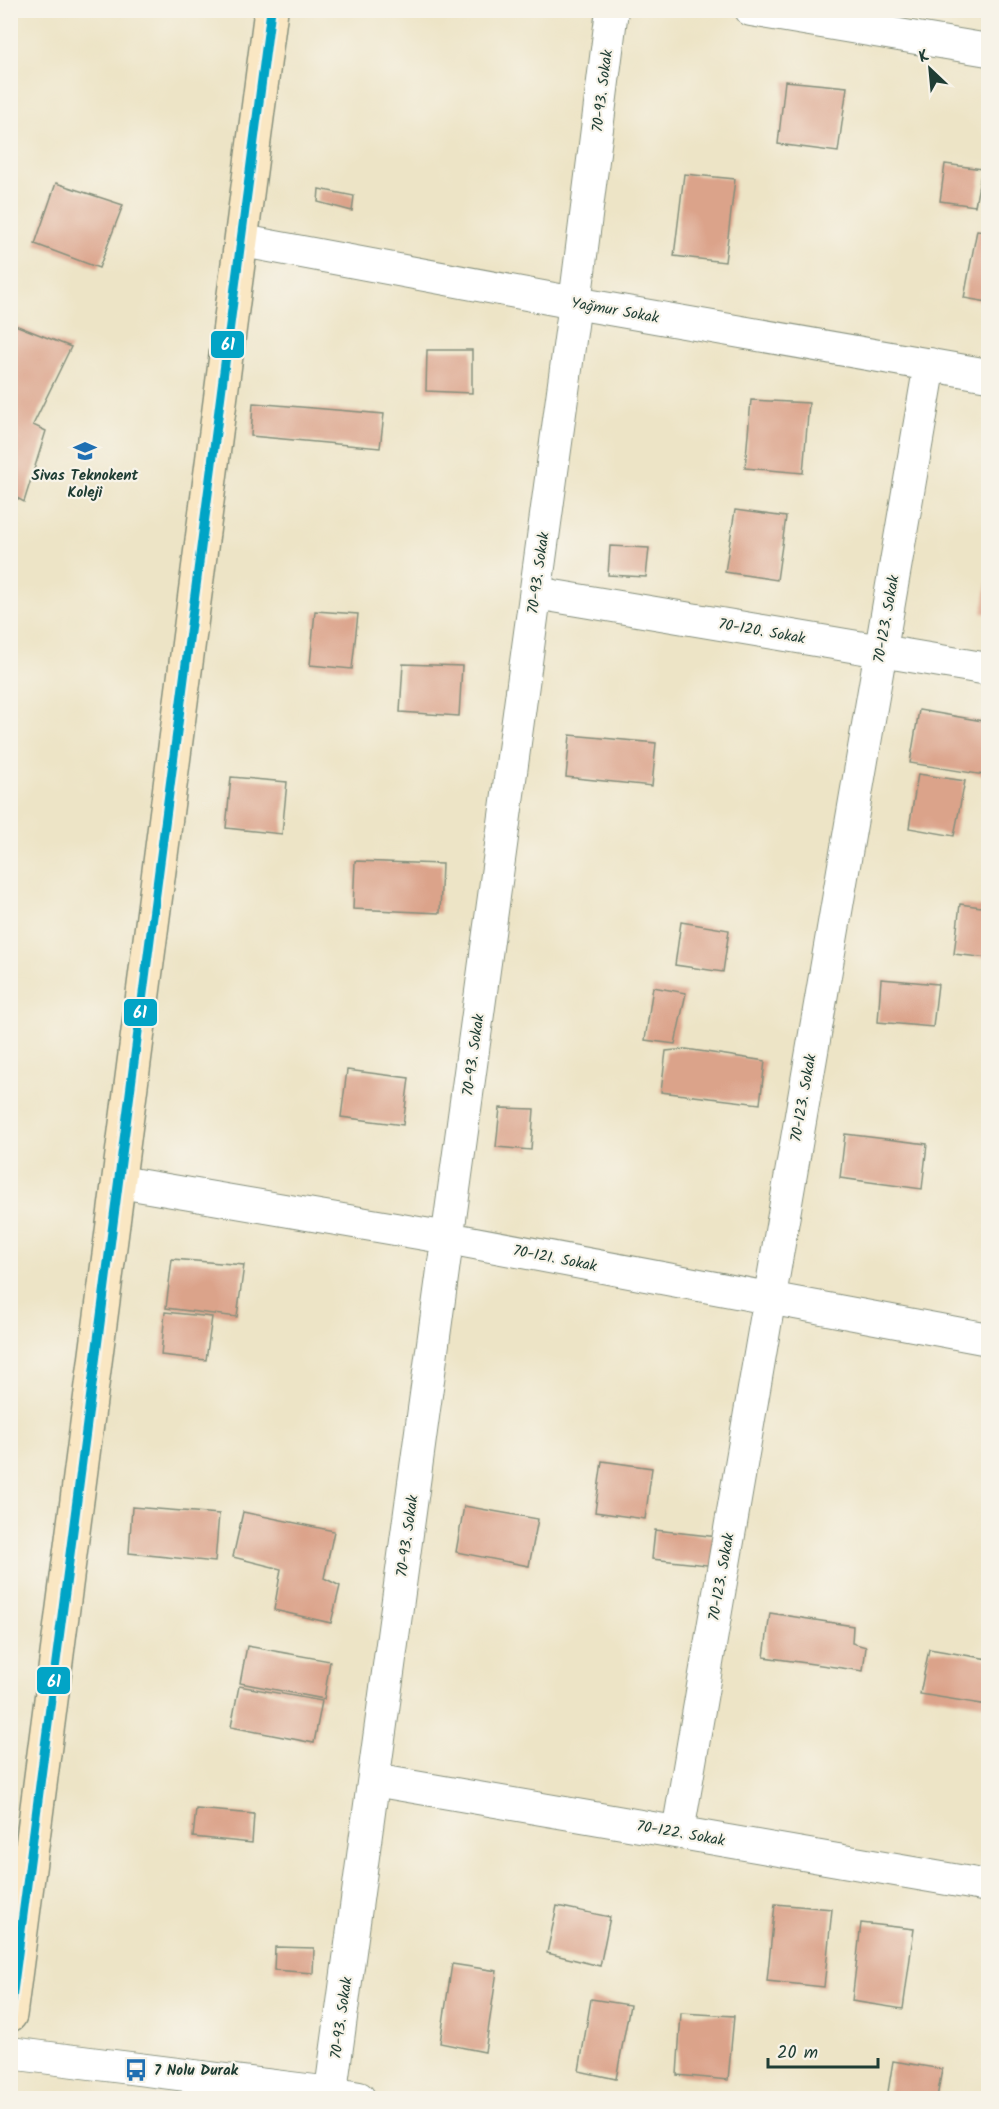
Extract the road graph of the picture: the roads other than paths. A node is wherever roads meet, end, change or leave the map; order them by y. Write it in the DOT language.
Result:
graph roads {
  1 [pos="271,10"];
  2 [pos="612,10"];
  3 [pos="751,10"];
  4 [pos="988,50"];
  5 [pos="243,241"];
  6 [pos="575,303"];
  7 [pos="930,364"];
  8 [pos="988,375"];
  9 [pos="536,593"];
  10 [pos="880,651"];
  11 [pos="988,669"];
  12 [pos="120,1182"];
  13 [pos="448,1238"];
  14 [pos="769,1298"];
  15 [pos="988,1339"];
  16 [pos="374,1779"];
  17 [pos="678,1832"];
  18 [pos="988,1886"];
  19 [pos="10,2015"];
  20 [pos="10,2053"];
  21 [pos="340,2097"];
  1 -- 5 [label="street"];
  2 -- 6 [label="street, 70-93. Sokak"];
  3 -- 4 [label="street"];
  5 -- 6 [label="street, Yağmur Sokak"];
  5 -- 12 [label="street"];
  6 -- 7 [label="street, Yağmur Sokak"];
  6 -- 9 [label="street, 70-93. Sokak"];
  7 -- 8 [label="street, Yağmur Sokak"];
  7 -- 10 [label="street, 70-123. Sokak"];
  9 -- 10 [label="street, 70-120. Sokak"];
  9 -- 13 [label="street, 70-93. Sokak"];
  10 -- 11 [label="street, 70-120. Sokak"];
  10 -- 14 [label="street, 70-123. Sokak"];
  12 -- 13 [label="street, 70-121. Sokak"];
  12 -- 19 [label="street"];
  13 -- 14 [label="street, 70-121. Sokak"];
  13 -- 16 [label="street, 70-93. Sokak"];
  14 -- 15 [label="street, 70-121. Sokak"];
  14 -- 17 [label="street, 70-123. Sokak"];
  16 -- 17 [label="street, 70-122. Sokak"];
  16 -- 21 [label="street, 70-93. Sokak"];
  17 -- 18 [label="street, 70-122. Sokak"];
  20 -- 21 [label="street"];
}
